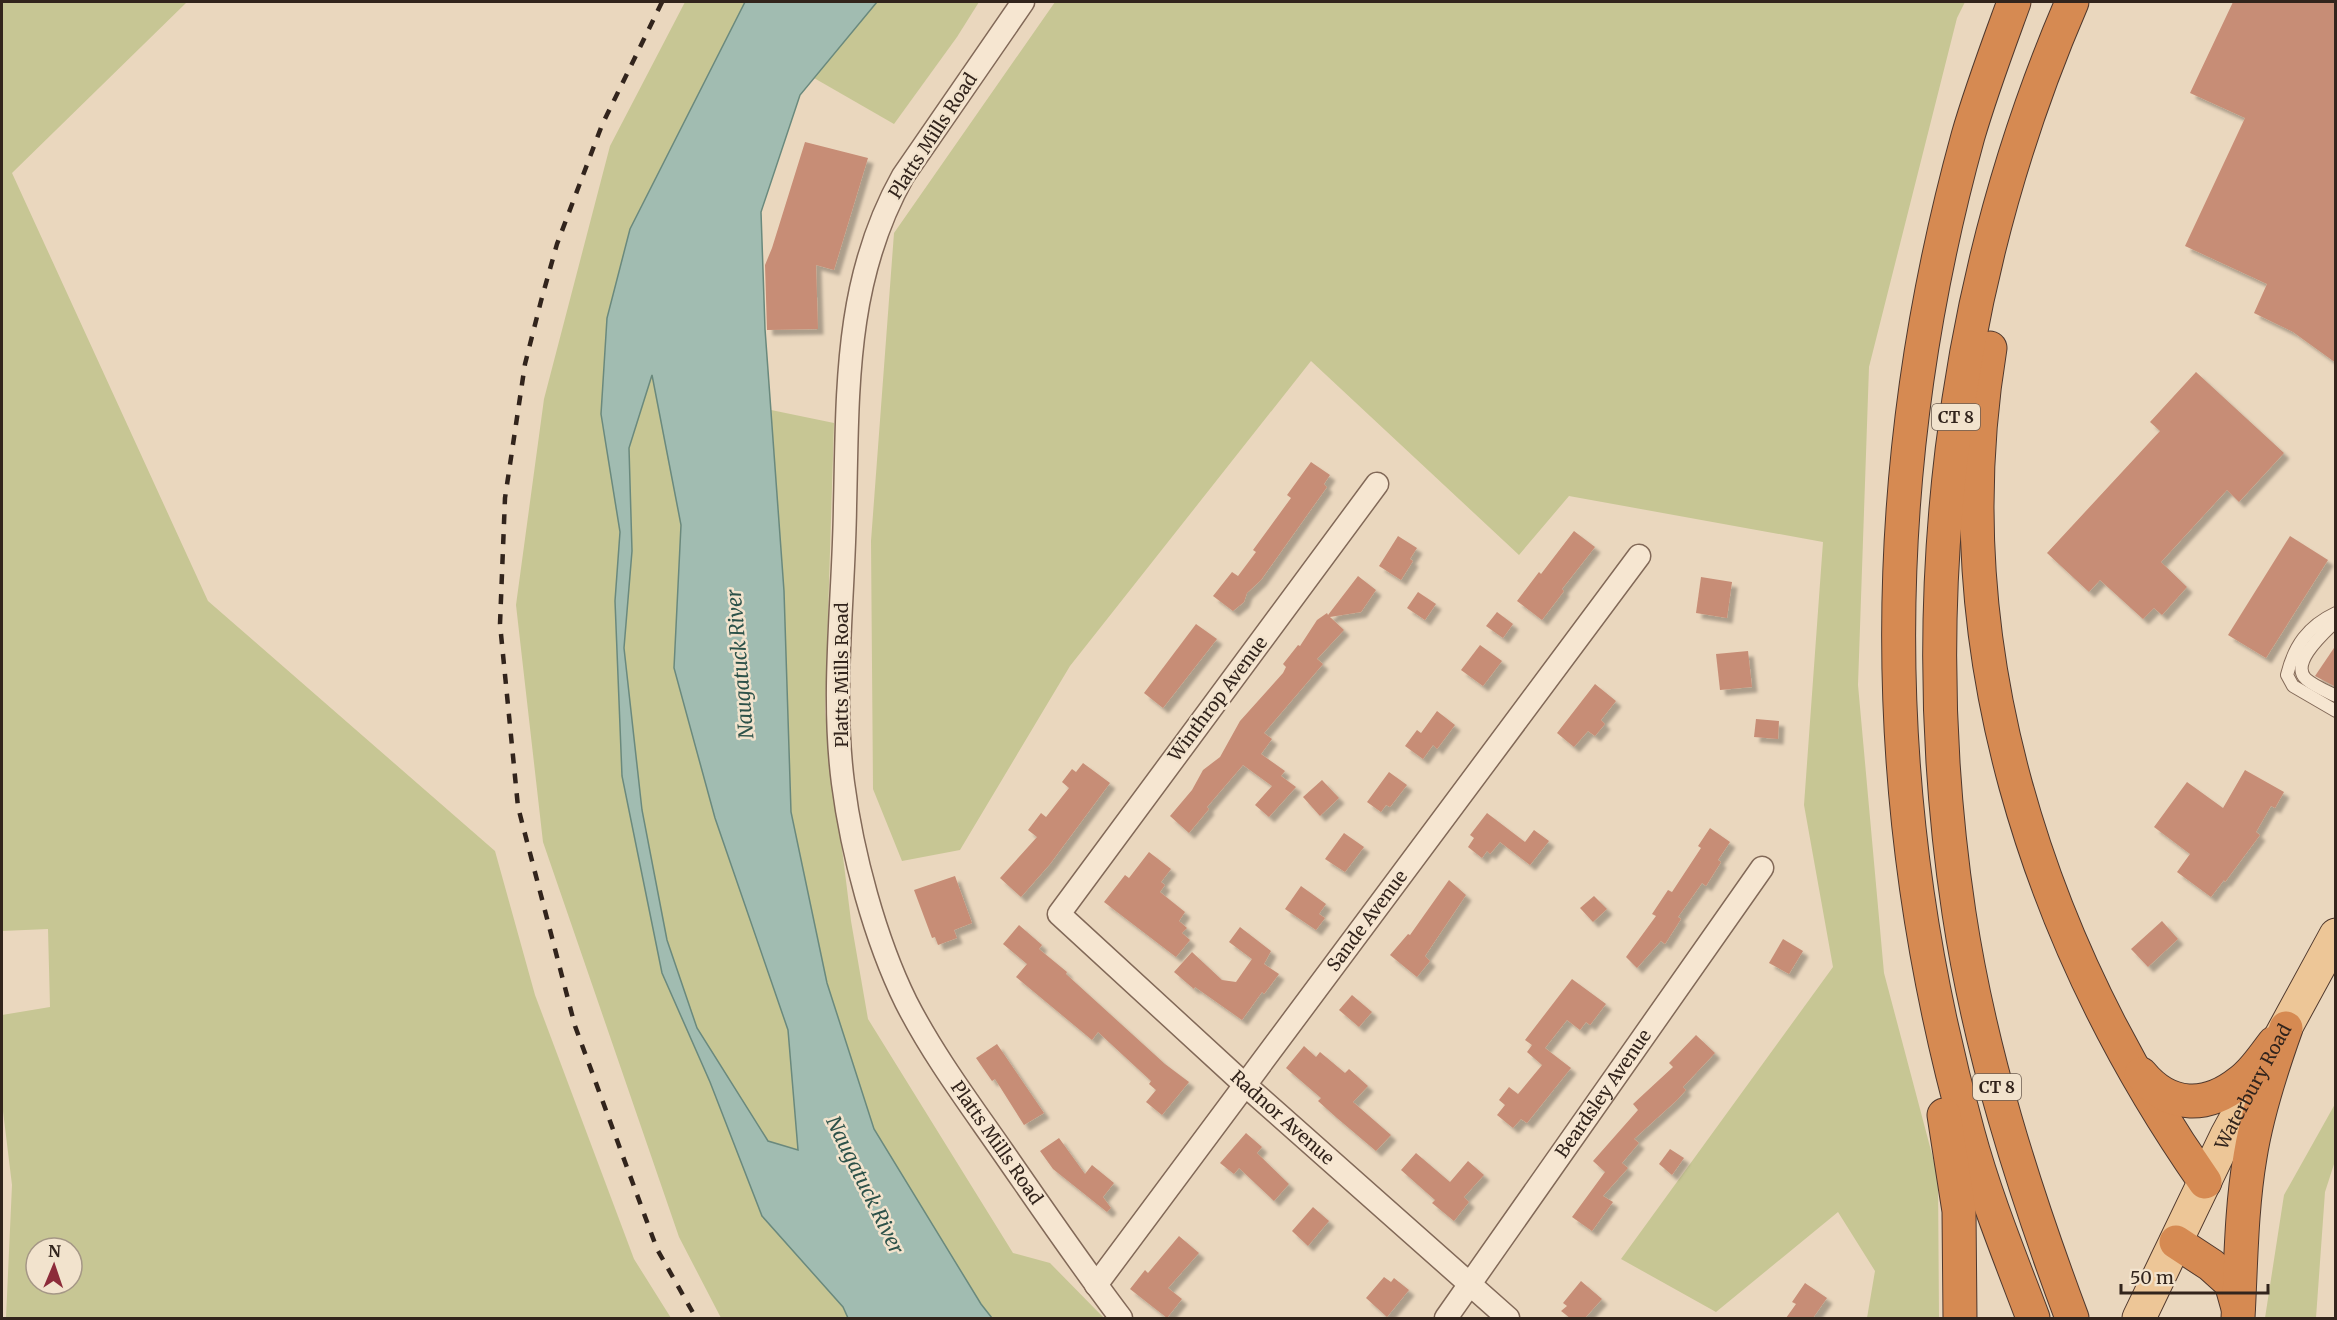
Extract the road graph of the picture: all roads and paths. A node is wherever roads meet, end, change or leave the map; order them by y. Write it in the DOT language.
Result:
graph roads {
  1 [pos="1023,2"];
  2 [pos="2014,2"];
  3 [pos="2070,7"];
  4 [pos="1377,484"];
  5 [pos="1639,556"];
  6 [pos="2336,613"];
  7 [pos="2336,621"];
  8 [pos="2336,696"];
  9 [pos="2336,711"];
  10 [pos="1911,854"];
  11 [pos="1762,868"];
  12 [pos="1059,914"];
  13 [pos="2336,935"];
  14 [pos="2286,1028"];
  15 [pos="2116,1037"];
  16 [pos="1244,1084"];
  17 [pos="2205,1182"];
  18 [pos="2176,1242"];
  19 [pos="1096,1285"];
  20 [pos="1471,1285"];
  21 [pos="2239,1316"];
  22 [pos="1120,1318"];
  23 [pos="1446,1318"];
  24 [pos="1508,1318"];
  25 [pos="1960,1318"];
  26 [pos="2033,1318"];
  27 [pos="2072,1318"];
  28 [pos="2139,1318"];
  29 [pos="2154,1318"];
  1 -- 19 [label="street, Platts Mills Road"];
  2 -- 10 [label="highway, CT 8"];
  3 -- 15 [label="highway"];
  3 -- 27 [label="highway, CT 8"];
  4 -- 12 [label="street, Winthrop Avenue"];
  5 -- 16 [label="street, Sande Avenue"];
  6 -- 9 [label="lane"];
  7 -- 8 [label="lane"];
  10 -- 25 [label="highway"];
  10 -- 26 [label="highway, CT 8"];
  11 -- 20 [label="street, Beardsley Avenue"];
  12 -- 16 [label="street, Radnor Avenue"];
  13 -- 14 [label="main road, Waterbury Road"];
  14 -- 15 [label="highway"];
  14 -- 17 [label="main road, Waterbury Road"];
  14 -- 21 [label="highway"];
  15 -- 17 [label="highway"];
  16 -- 19 [label="street, Sande Avenue"];
  16 -- 20 [label="street, Radnor Avenue"];
  17 -- 18 [label="main road, Waterbury Road"];
  18 -- 21 [label="highway"];
  18 -- 28 [label="main road, Waterbury Road"];
  18 -- 29 [label="main road, Waterbury Road"];
  19 -- 22 [label="street, Platts Mills Road"];
  20 -- 23 [label="street, Beardsley Avenue"];
  20 -- 24 [label="street, Radnor Avenue"];
}
